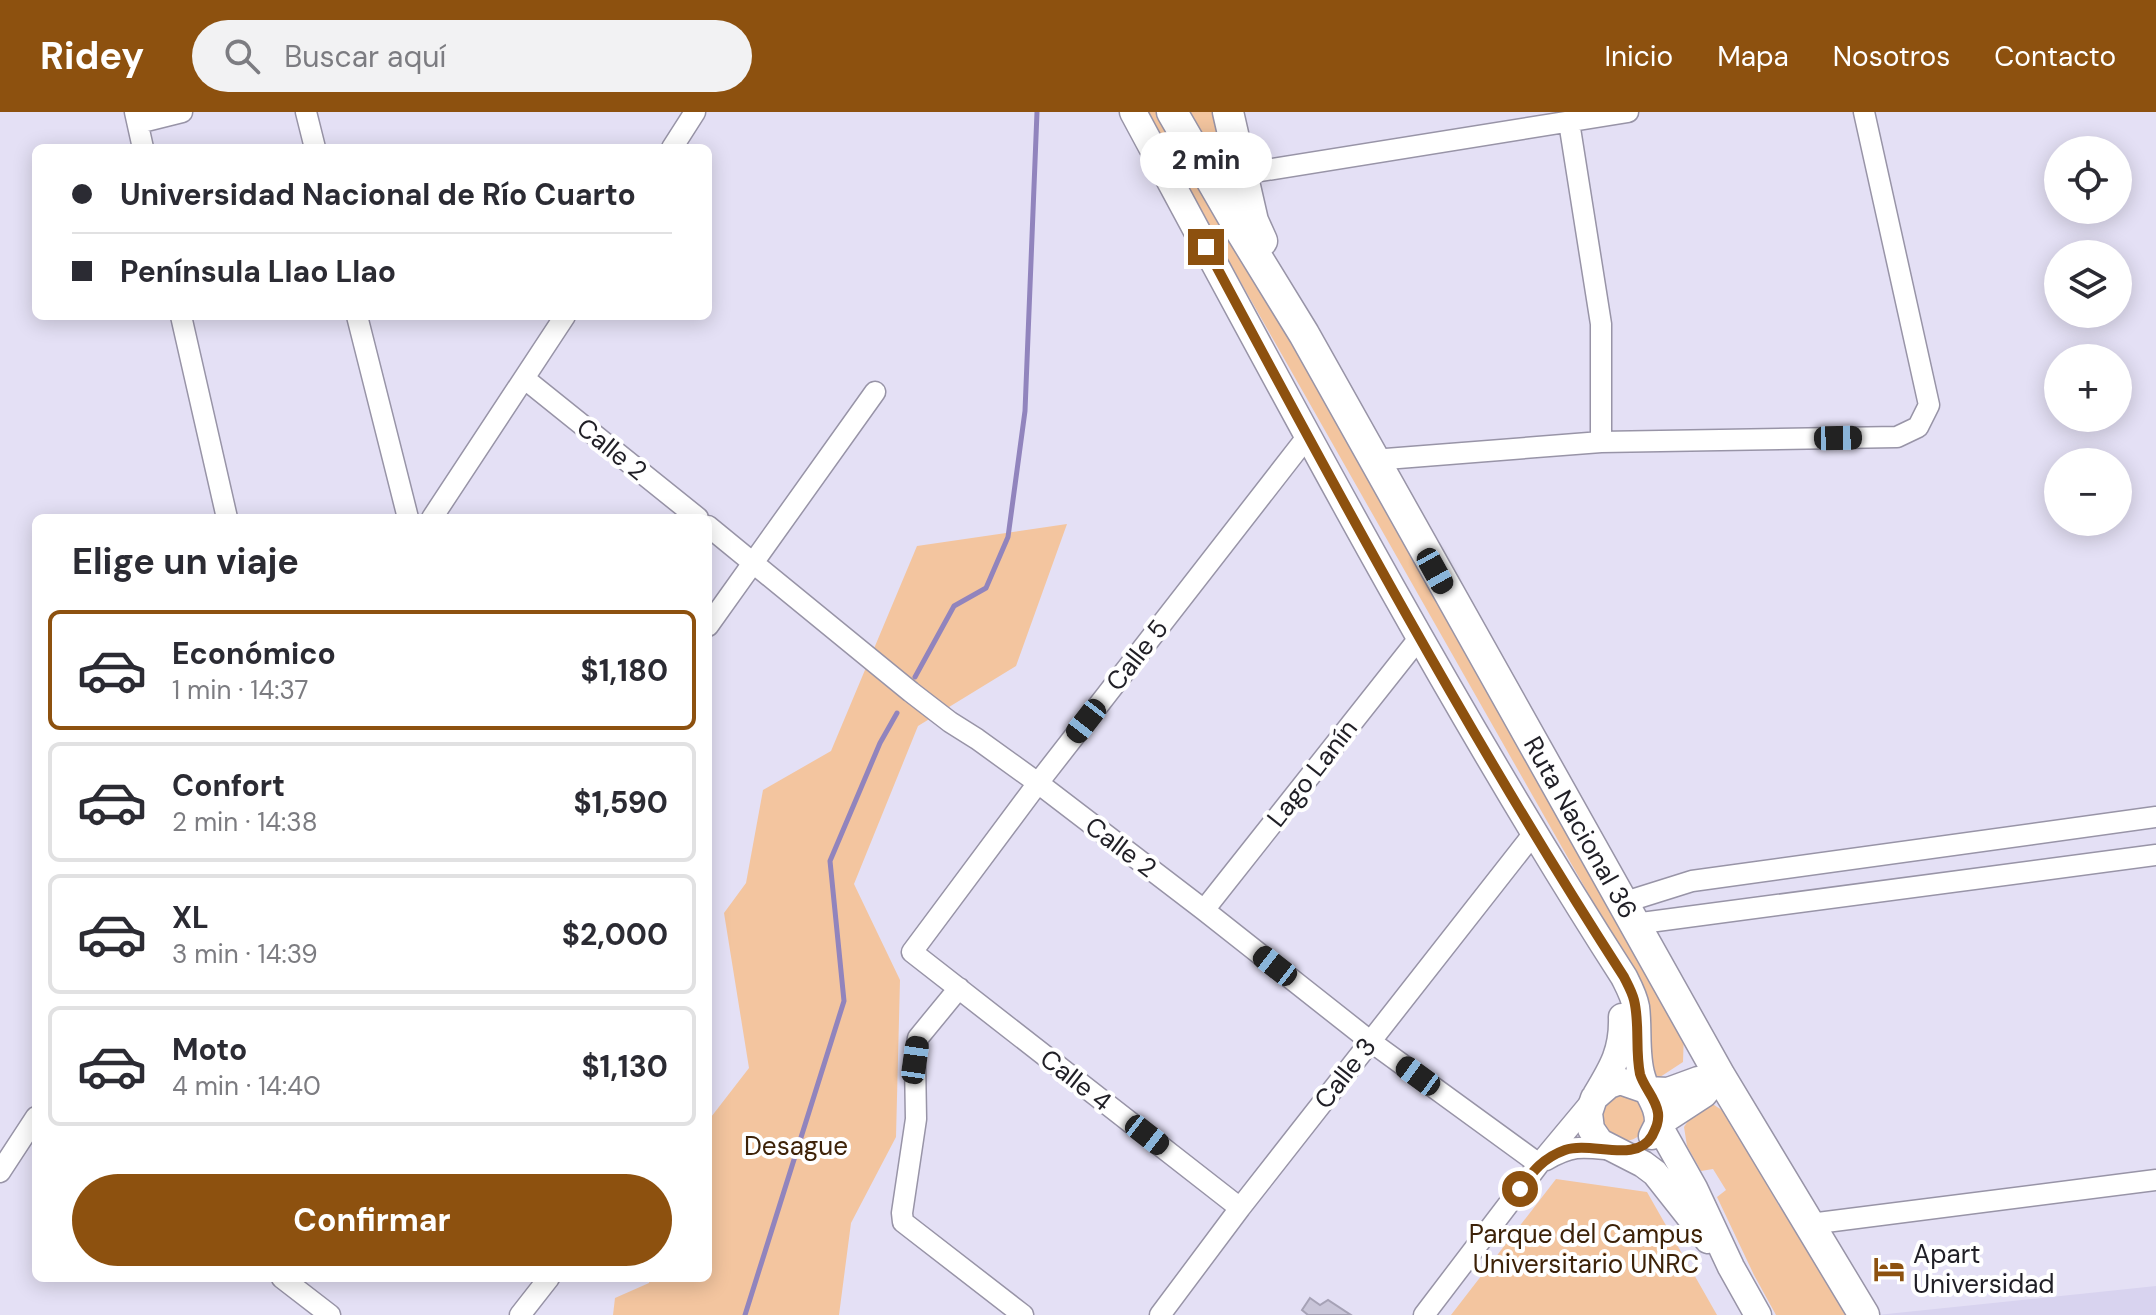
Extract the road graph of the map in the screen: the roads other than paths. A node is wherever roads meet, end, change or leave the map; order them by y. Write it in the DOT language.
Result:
graph roads {
  1 [pos="182,112"];
  2 [pos="306,112"];
  3 [pos="695,112"];
  4 [pos="1133,112"];
  5 [pos="1172,112"];
  6 [pos="1228,112"];
  7 [pos="1628,112"];
  8 [pos="1864,112"];
  9 [pos="136,117"];
  10 [pos="1569,122"];
  11 [pos="142,144"];
  12 [pos="314,144"];
  13 [pos="675,144"];
  14 [pos="1242,174"];
  15 [pos="182,320"];
  16 [pos="358,320"];
  17 [pos="562,320"];
  18 [pos="1304,334"];
  19 [pos="525,379"];
  20 [pos="875,392"];
  21 [pos="1307,437"];
  22 [pos="1601,442"];
  23 [pos="1373,460"];
  24 [pos="226,514"];
  25 [pos="407,514"];
  26 [pos="435,514"];
  27 [pos="693,514"];
  28 [pos="712,529"];
  29 [pos="753,562"];
  30 [pos="712,620"];
  31 [pos="1420,637"];
  32 [pos="1038,783"];
  33 [pos="2156,817"];
  34 [pos="1534,833"];
  35 [pos="2156,855"];
  36 [pos="1204,910"];
  37 [pos="1628,914"];
  38 [pos="1586,918"];
  39 [pos="912,952"];
  40 [pos="959,988"];
  41 [pos="1370,1041"];
  42 [pos="1720,1076"];
  43 [pos="1646,1090"];
  44 [pos="1594,1098"];
  45 [pos="32,1123"];
  46 [pos="1658,1124"];
  47 [pos="1614,1150"];
  48 [pos="1539,1164"];
  49 [pos="0,1172"];
  50 [pos="2156,1180"];
  51 [pos="1240,1208"];
  52 [pos="1810,1224"];
  53 [pos="1731,1267"];
  54 [pos="287,1282"];
  55 [pos="547,1282"];
  56 [pos="548,1282"];
  57 [pos="330,1315"];
  58 [pos="520,1315"];
  59 [pos="536,1315"];
  60 [pos="1023,1315"];
  61 [pos="1160,1315"];
  62 [pos="1424,1315"];
  63 [pos="1758,1315"];
  64 [pos="1864,1315"];
  1 -- 9 [label="street"];
  2 -- 12 [label="street"];
  3 -- 13 [label="street"];
  4 -- 21 [label="main road"];
  5 -- 18 [label="highway, Ruta Nacional 36"];
  6 -- 14 [label="highway, Ruta Nacional 36"];
  7 -- 10 [label="street"];
  8 -- 22 [label="street"];
  9 -- 11 [label="street"];
  10 -- 14 [label="street"];
  10 -- 22 [label="street"];
  14 -- 18 [label="highway, Ruta Nacional 36"];
  15 -- 24 [label="street"];
  16 -- 25 [label="street"];
  17 -- 19 [label="street"];
  18 -- 23 [label="highway, Ruta Nacional 36"];
  19 -- 26 [label="street"];
  19 -- 27 [label="street, Calle 2"];
  20 -- 29 [label="street"];
  21 -- 31 [label="main road"];
  21 -- 32 [label="street, Calle 5"];
  22 -- 23 [label="street"];
  23 -- 37 [label="highway, Ruta Nacional 36"];
  28 -- 29 [label="street, Calle 2"];
  29 -- 30 [label="street"];
  29 -- 32 [label="street, Calle 2"];
  31 -- 34 [label="main road"];
  31 -- 36 [label="street, Lago Lanín"];
  32 -- 36 [label="street, Calle 2"];
  32 -- 39 [label="street, Calle 5"];
  33 -- 37 [label="street"];
  34 -- 38 [label="main road"];
  34 -- 41 [label="street, Calle 3"];
  35 -- 37 [label="street"];
  36 -- 41 [label="street, Calle 2"];
  37 -- 42 [label="highway, Ruta Nacional 36"];
  38 -- 43 [label="main road"];
  38 -- 44 [label="main road"];
  39 -- 40 [label="street, Calle 4"];
  40 -- 51 [label="street, Calle 4"];
  40 -- 60 [label="street"];
  41 -- 48 [label="street, Calle 2"];
  41 -- 51 [label="street, Calle 3"];
  42 -- 43 [label="main road"];
  42 -- 46 [label="main road"];
  42 -- 52 [label="highway, Ruta Nacional 36"];
  43 -- 44 [label="main road"];
  43 -- 46 [label="main road"];
  44 -- 47 [label="main road"];
  44 -- 48 [label="street"];
  45 -- 49 [label="street"];
  46 -- 47 [label="main road"];
  46 -- 53 [label="main road"];
  47 -- 48 [label="street"];
  47 -- 53 [label="main road"];
  48 -- 62 [label="street"];
  50 -- 52 [label="street"];
  51 -- 61 [label="street, Calle 3"];
  52 -- 64 [label="highway, Ruta Nacional 36"];
  53 -- 63 [label="main road"];
  54 -- 57 [label="street"];
  55 -- 58 [label="street"];
  56 -- 59 [label="street"];
}
